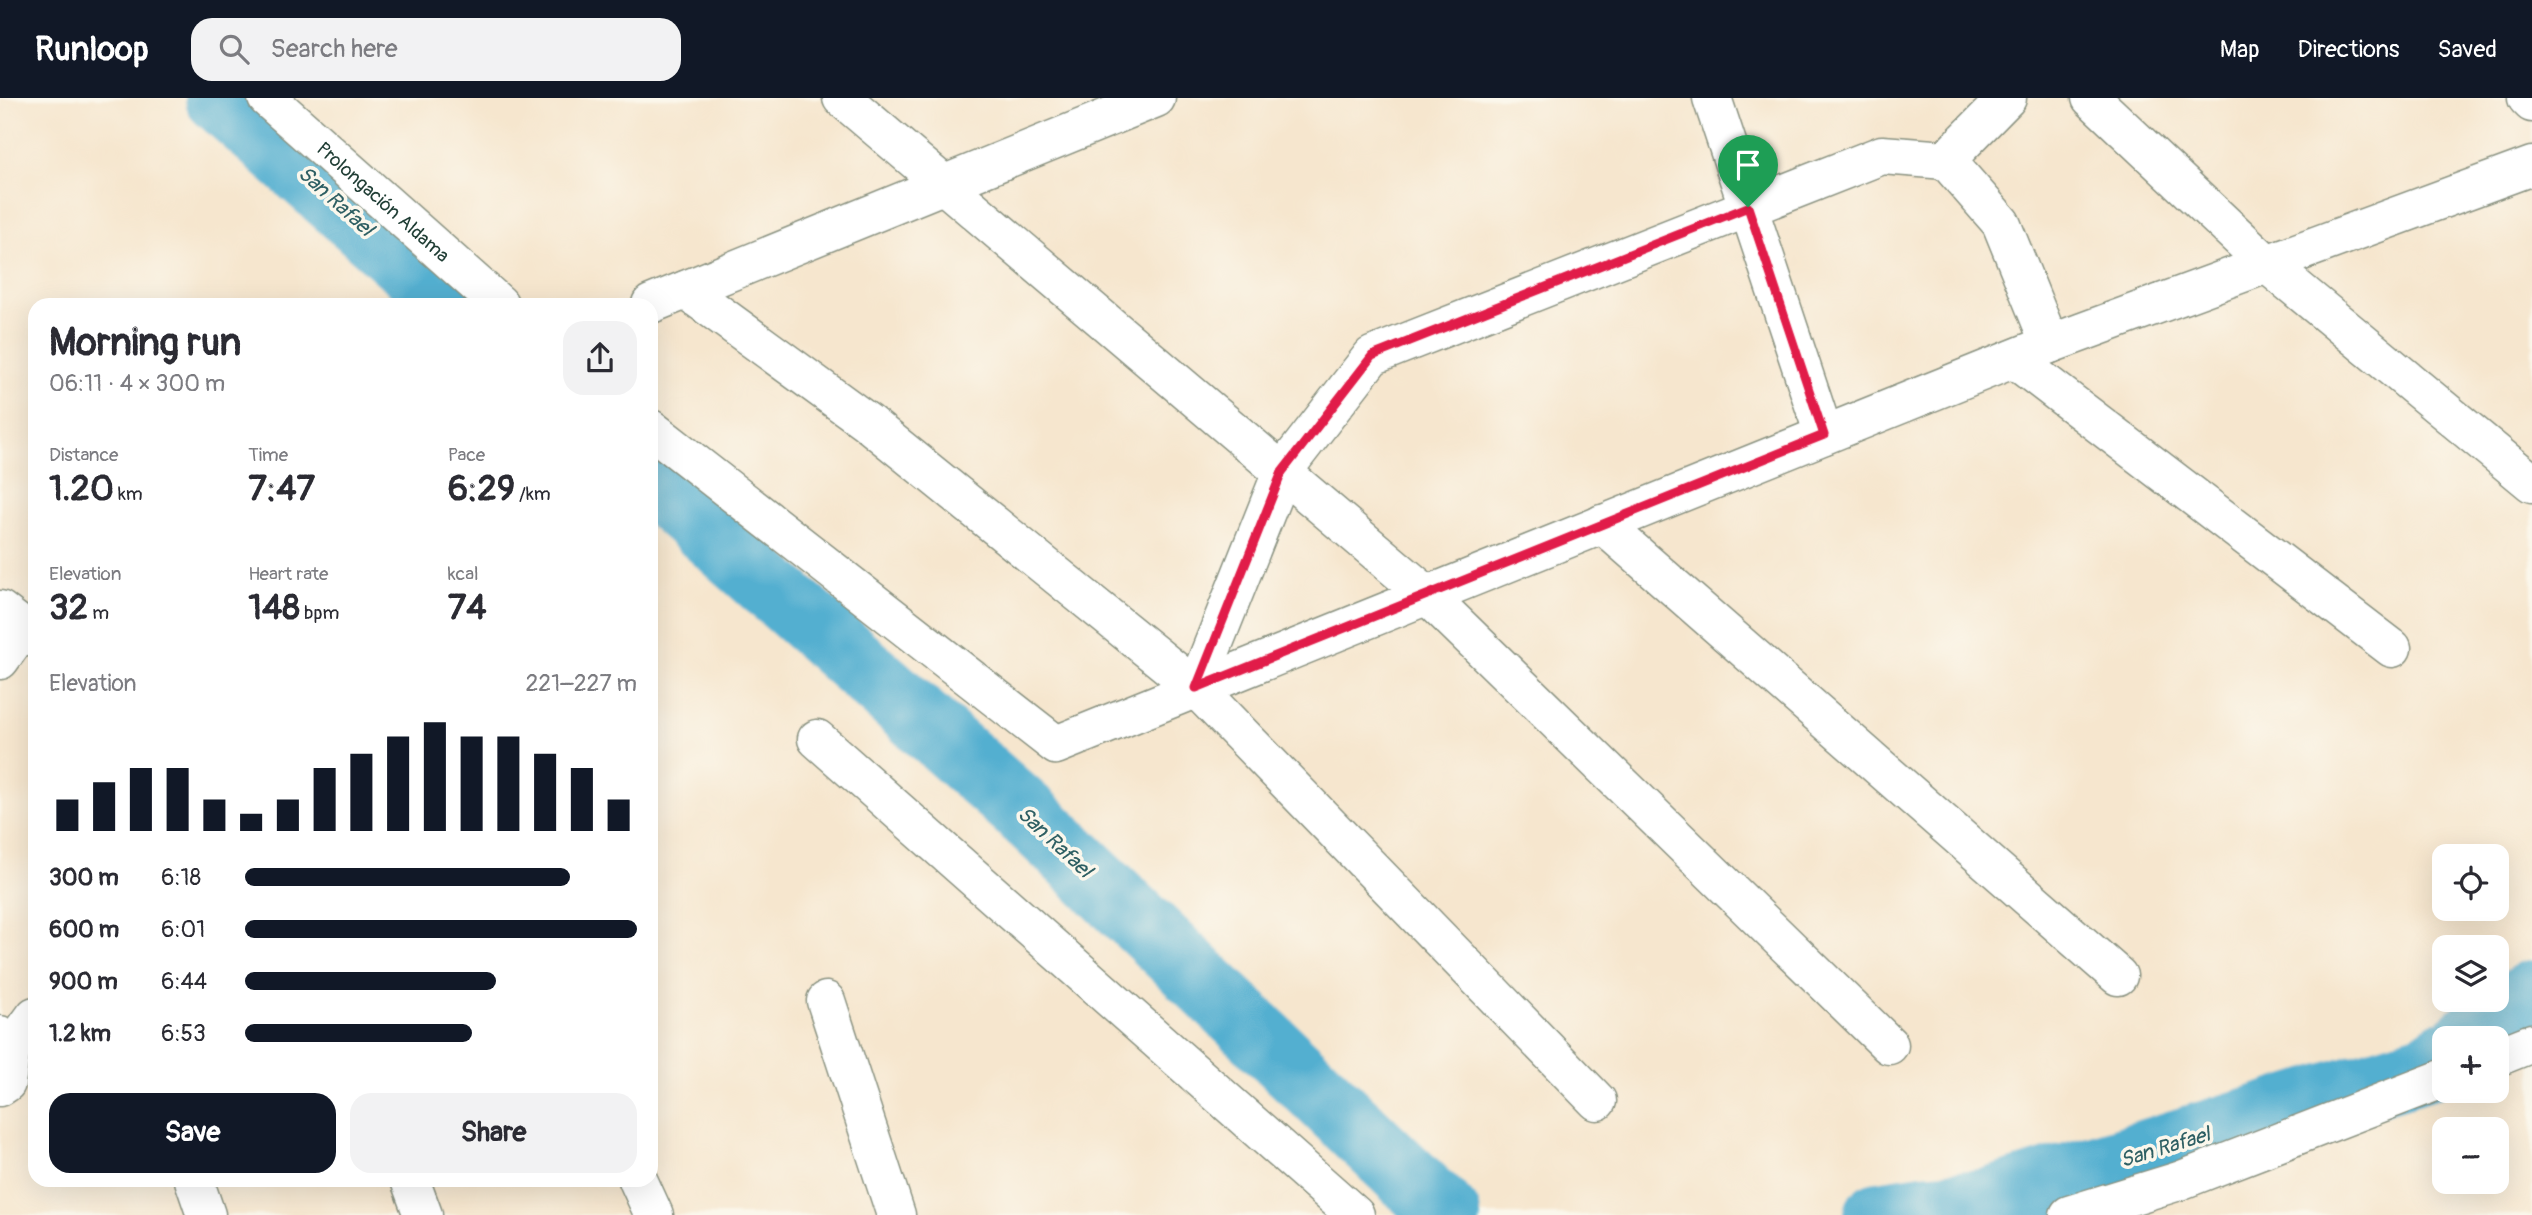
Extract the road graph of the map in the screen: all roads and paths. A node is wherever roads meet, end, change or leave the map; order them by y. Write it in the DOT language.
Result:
graph roads {
  1 [pos="267,98"];
  2 [pos="842,98"];
  3 [pos="1156,98"];
  4 [pos="1712,98"];
  5 [pos="2007,98"];
  6 [pos="2091,98"];
  7 [pos="2527,98"];
  8 [pos="2532,103"];
  9 [pos="1947,160"];
  10 [pos="2532,166"];
  11 [pos="944,185"];
  12 [pos="1748,207"];
  13 [pos="2267,264"];
  14 [pos="686,290"];
  15 [pos="492,298"];
  16 [pos="658,301"];
  17 [pos="2050,344"];
  18 [pos="2014,359"];
  19 [pos="658,434"];
  20 [pos="1824,435"];
  21 [pos="1282,472"];
  22 [pos="2532,483"];
  23 [pos="1602,524"];
  24 [pos="1427,595"];
  25 [pos="19,625"];
  26 [pos="2392,648"];
  27 [pos="0,660"];
  28 [pos="1196,688"];
  29 [pos="817,739"];
  30 [pos="2118,976"];
  31 [pos="826,1001"];
  32 [pos="28,1022"];
  33 [pos="5,1042"];
  34 [pos="2532,1044"];
  35 [pos="1889,1045"];
  36 [pos="2509,1053"];
  37 [pos="2432,1083"];
  38 [pos="0,1087"];
  39 [pos="1597,1101"];
  40 [pos="196,1187"];
  41 [pos="413,1187"];
  42 [pos="641,1187"];
  43 [pos="206,1215"];
  44 [pos="424,1215"];
  45 [pos="654,1215"];
  46 [pos="896,1215"];
  47 [pos="1355,1215"];
  48 [pos="2069,1215"];
  1 -- 15 [label="street, Prolongación Aldama"];
  2 -- 11 [label="street"];
  3 -- 11 [label="street"];
  4 -- 12 [label="street"];
  5 -- 9 [label="street"];
  6 -- 13 [label="street"];
  7 -- 8 [label="street"];
  9 -- 12 [label="street"];
  9 -- 17 [label="street"];
  10 -- 13 [label="street"];
  11 -- 14 [label="street"];
  11 -- 21 [label="street"];
  12 -- 20 [label="street"];
  12 -- 21 [label="street"];
  13 -- 17 [label="street"];
  13 -- 22 [label="street"];
  14 -- 16 [label="street"];
  14 -- 28 [label="street"];
  17 -- 18 [label="street"];
  18 -- 20 [label="street"];
  18 -- 26 [label="street"];
  19 -- 28 [label="street"];
  20 -- 23 [label="street"];
  21 -- 24 [label="street"];
  21 -- 28 [label="street"];
  23 -- 24 [label="street"];
  23 -- 30 [label="street"];
  24 -- 28 [label="street"];
  24 -- 35 [label="street"];
  25 -- 27 [label="street"];
  28 -- 39 [label="street"];
  29 -- 47 [label="street"];
  31 -- 46 [label="street"];
  32 -- 33 [label="street"];
  33 -- 38 [label="street"];
  34 -- 36 [label="street"];
  37 -- 48 [label="street"];
  40 -- 43 [label="street"];
  41 -- 44 [label="street"];
  42 -- 45 [label="street"];
}
